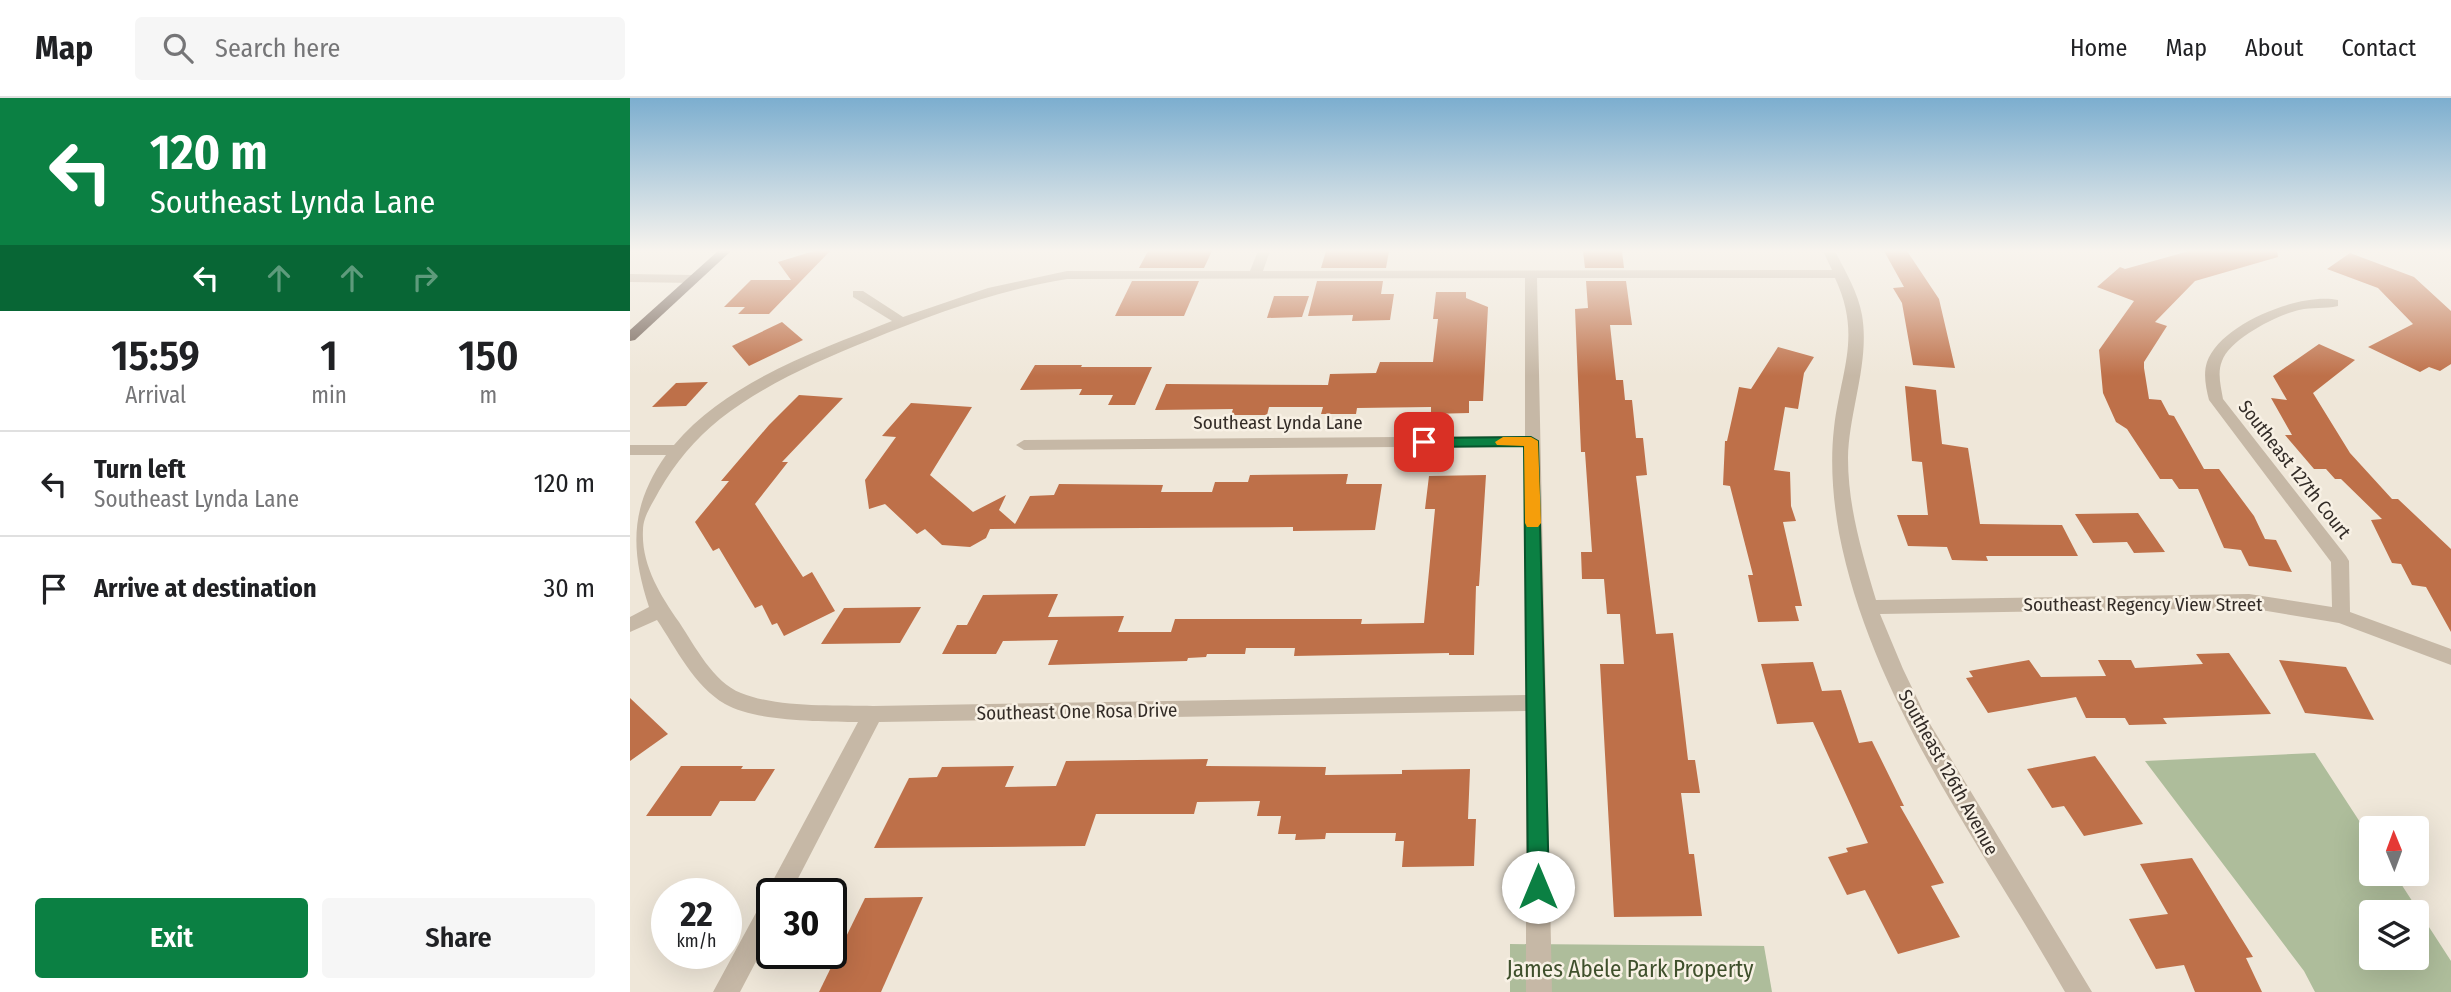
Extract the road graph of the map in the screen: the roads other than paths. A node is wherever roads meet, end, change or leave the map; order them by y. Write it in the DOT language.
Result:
graph roads {
  1 [pos="679,293"];
  2 [pos="980,293"];
  3 [pos="1531,293"];
  4 [pos="1847,293"];
  5 [pos="858,294"];
  6 [pos="2333,303"];
  7 [pos="902,322"];
  8 [pos="630,337"];
  9 [pos="1531,441"];
  10 [pos="1024,445"];
  11 [pos="630,450"];
  12 [pos="677,450"];
  13 [pos="1869,607"];
  14 [pos="660,610"];
  15 [pos="2341,616"];
  16 [pos="630,625"];
  17 [pos="2451,657"];
  18 [pos="1537,703"];
  19 [pos="873,714"];
  20 [pos="786,878"];
  21 [pos="756,936"];
  22 [pos="726,992"];
  23 [pos="1539,992"];
  24 [pos="2079,992"];
  1 -- 8 [label="main road"];
  2 -- 7 [label="street, Southeast One Rosa Drive"];
  3 -- 9 [label="street"];
  4 -- 13 [label="street, Southeast 126th Avenue"];
  5 -- 7 [label="street"];
  6 -- 15 [label="street, Southeast 127th Court"];
  7 -- 12 [label="street, Southeast One Rosa Drive"];
  9 -- 10 [label="street, Southeast Lynda Lane"];
  9 -- 18 [label="street"];
  11 -- 12 [label="street"];
  12 -- 14 [label="street, Southeast One Rosa Drive"];
  13 -- 15 [label="street, Southeast Regency View Street"];
  13 -- 24 [label="street, Southeast 126th Avenue"];
  14 -- 16 [label="street"];
  14 -- 19 [label="street, Southeast One Rosa Drive"];
  15 -- 17 [label="street, Southeast Regency View Street"];
  18 -- 19 [label="street, Southeast One Rosa Drive"];
  18 -- 23 [label="street"];
  19 -- 20 [label="street"];
  21 -- 22 [label="street"];
}
